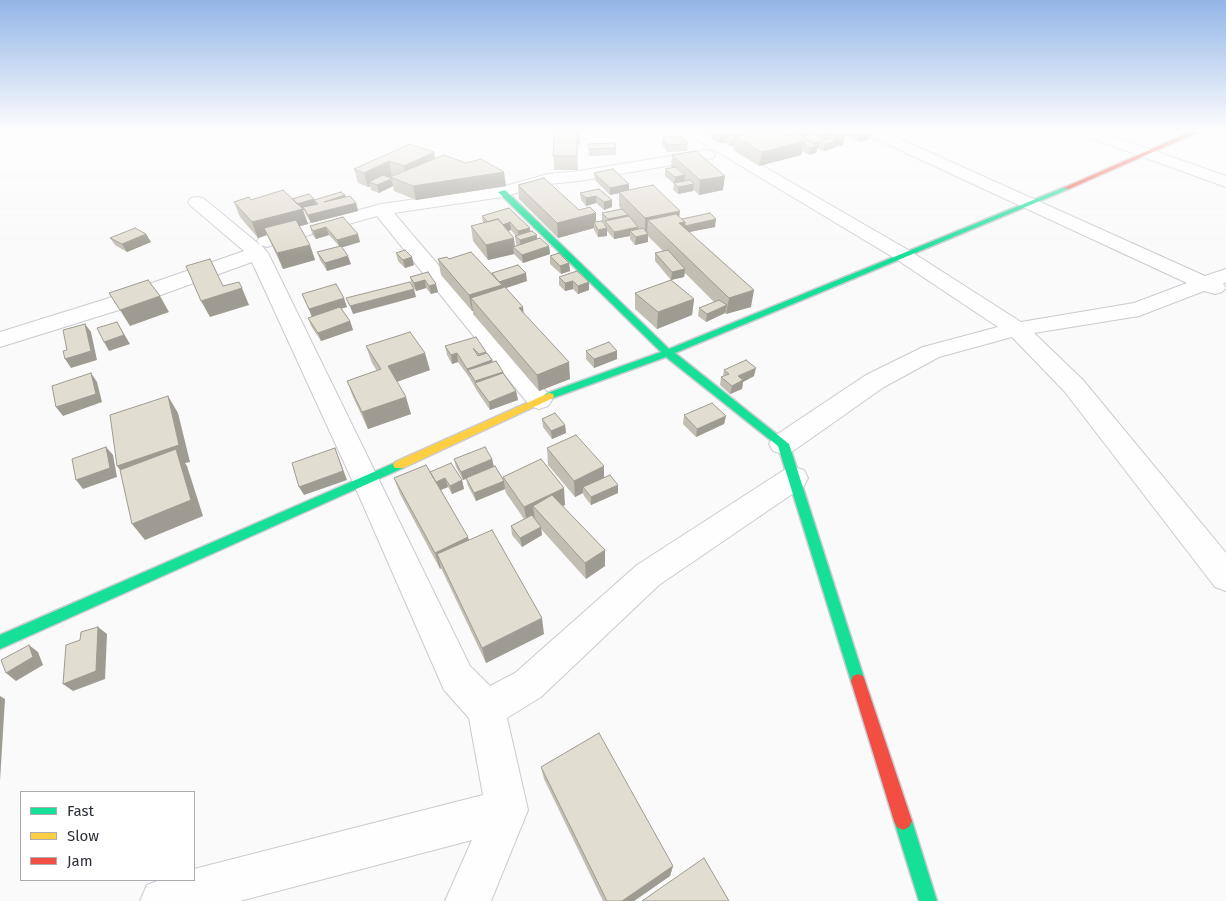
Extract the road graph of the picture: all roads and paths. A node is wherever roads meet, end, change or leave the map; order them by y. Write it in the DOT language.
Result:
graph roads {
  1 [pos="602,172"];
  2 [pos="762,172"];
  3 [pos="960,172"];
  4 [pos="1103,172"];
  5 [pos="1199,172"];
  6 [pos="1226,182"];
  7 [pos="502,192"];
  8 [pos="197,202"];
  9 [pos="1030,204"];
  10 [pos="381,209"];
  11 [pos="254,250"];
  12 [pos="903,255"];
  13 [pos="1226,275"];
  14 [pos="1204,283"];
  15 [pos="1226,293"];
  16 [pos="1017,329"];
  17 [pos="0,340"];
  18 [pos="668,353"];
  19 [pos="539,400"];
  20 [pos="783,444"];
  21 [pos="794,478"];
  22 [pos="366,480"];
  23 [pos="1226,577"];
  24 [pos="0,642"];
  25 [pos="486,709"];
  26 [pos="507,810"];
  27 [pos="164,901"];
  28 [pos="468,901"];
  29 [pos="928,901"];
  1 -- 7 [label="street"];
  2 -- 12 [label="street"];
  3 -- 9 [label="street"];
  4 -- 9 [label="street"];
  5 -- 6 [label="street"];
  7 -- 10 [label="street"];
  7 -- 18 [label="street"];
  8 -- 11 [label="street"];
  9 -- 12 [label="street"];
  9 -- 14 [label="street"];
  10 -- 11 [label="street"];
  10 -- 19 [label="street"];
  11 -- 17 [label="street"];
  11 -- 22 [label="street"];
  12 -- 16 [label="street"];
  12 -- 18 [label="street"];
  13 -- 14 [label="street"];
  14 -- 15 [label="street"];
  14 -- 16 [label="street"];
  16 -- 20 [label="street"];
  16 -- 23 [label="street"];
  18 -- 19 [label="street"];
  18 -- 20 [label="street"];
  19 -- 22 [label="street"];
  20 -- 21 [label="street"];
  21 -- 25 [label="street"];
  21 -- 29 [label="street"];
  22 -- 24 [label="street"];
  22 -- 25 [label="street"];
  25 -- 26 [label="street"];
  26 -- 27 [label="street"];
  26 -- 28 [label="street"];
}
